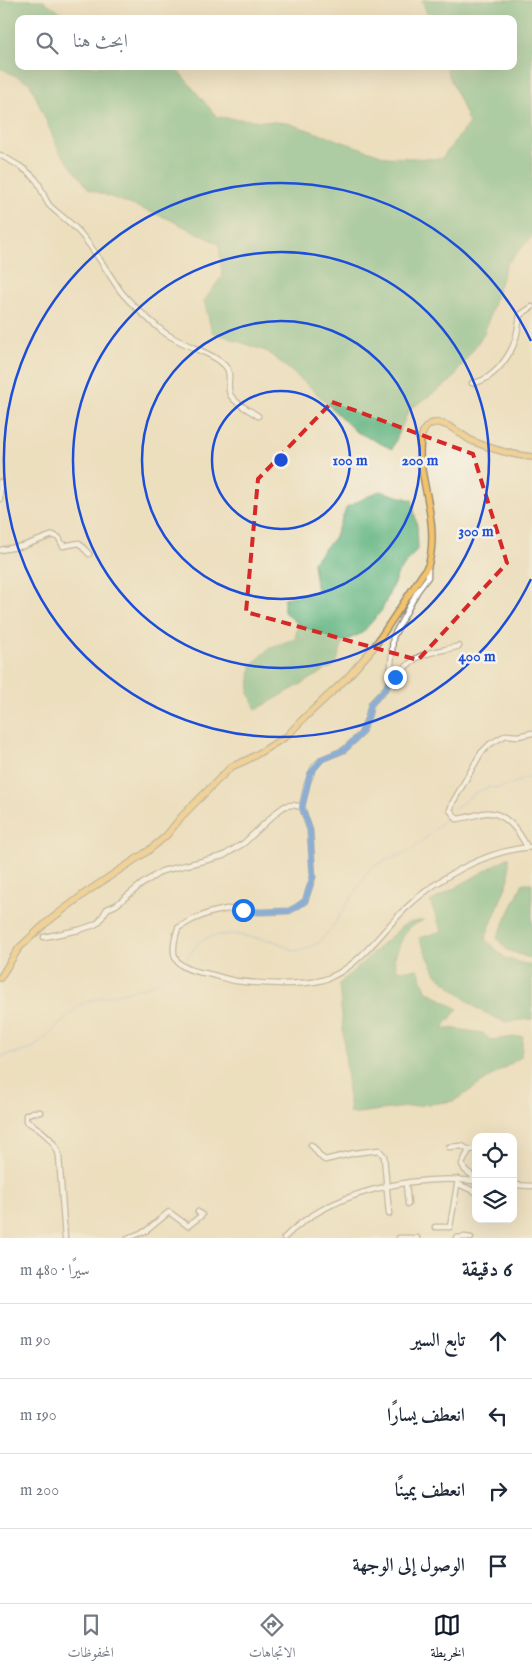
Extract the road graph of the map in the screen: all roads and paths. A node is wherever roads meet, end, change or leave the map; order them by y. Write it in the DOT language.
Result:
graph roads {
  1 [pos="0,154"];
  2 [pos="532,308"];
  3 [pos="472,383"];
  4 [pos="258,416"];
  5 [pos="532,457"];
  6 [pos="0,482"];
  7 [pos="0,499"];
  8 [pos="0,550"];
  9 [pos="89,554"];
  10 [pos="428,566"];
  11 [pos="459,646"];
  12 [pos="390,679"];
  13 [pos="532,733"];
  14 [pos="302,807"];
  15 [pos="529,847"];
  16 [pos="44,937"];
  17 [pos="0,978"];
  18 [pos="40,1112"];
  19 [pos="311,1145"];
  20 [pos="449,1147"];
  21 [pos="469,1150"];
  22 [pos="472,1150"];
  23 [pos="473,1178"];
  24 [pos="472,1181"];
  25 [pos="458,1182"];
  26 [pos="406,1184"];
  27 [pos="517,1185"];
  28 [pos="386,1186"];
  29 [pos="532,1186"];
  30 [pos="472,1190"];
  31 [pos="408,1204"];
  32 [pos="198,1212"];
  33 [pos="389,1214"];
  34 [pos="435,1226"];
  35 [pos="65,1238"];
  36 [pos="128,1238"];
  37 [pos="284,1238"];
  38 [pos="400,1238"];
  39 [pos="417,1238"];
  40 [pos="456,1238"];
  41 [pos="471,1238"];
  1 -- 4 [label="street"];
  2 -- 3 [label="street"];
  5 -- 10 [label="main road"];
  6 -- 7 [label="street"];
  8 -- 9 [label="street"];
  10 -- 12 [label="street"];
  10 -- 17 [label="main road"];
  11 -- 12 [label="street"];
  12 -- 14 [label="street"];
  13 -- 15 [label="street"];
  14 -- 15 [label="street"];
  14 -- 16 [label="street"];
  18 -- 35 [label="street"];
  19 -- 28 [label="street"];
  20 -- 21 [label="street"];
  21 -- 22 [label="street"];
  21 -- 23 [label="street"];
  24 -- 25 [label="street"];
  25 -- 26 [label="street"];
  25 -- 30 [label="street"];
  25 -- 34 [label="street"];
  26 -- 28 [label="street"];
  26 -- 31 [label="street"];
  27 -- 29 [label="street"];
  28 -- 33 [label="street"];
  28 -- 37 [label="street"];
  32 -- 36 [label="street"];
  38 -- 39 [label="street"];
  40 -- 41 [label="street"];
}
